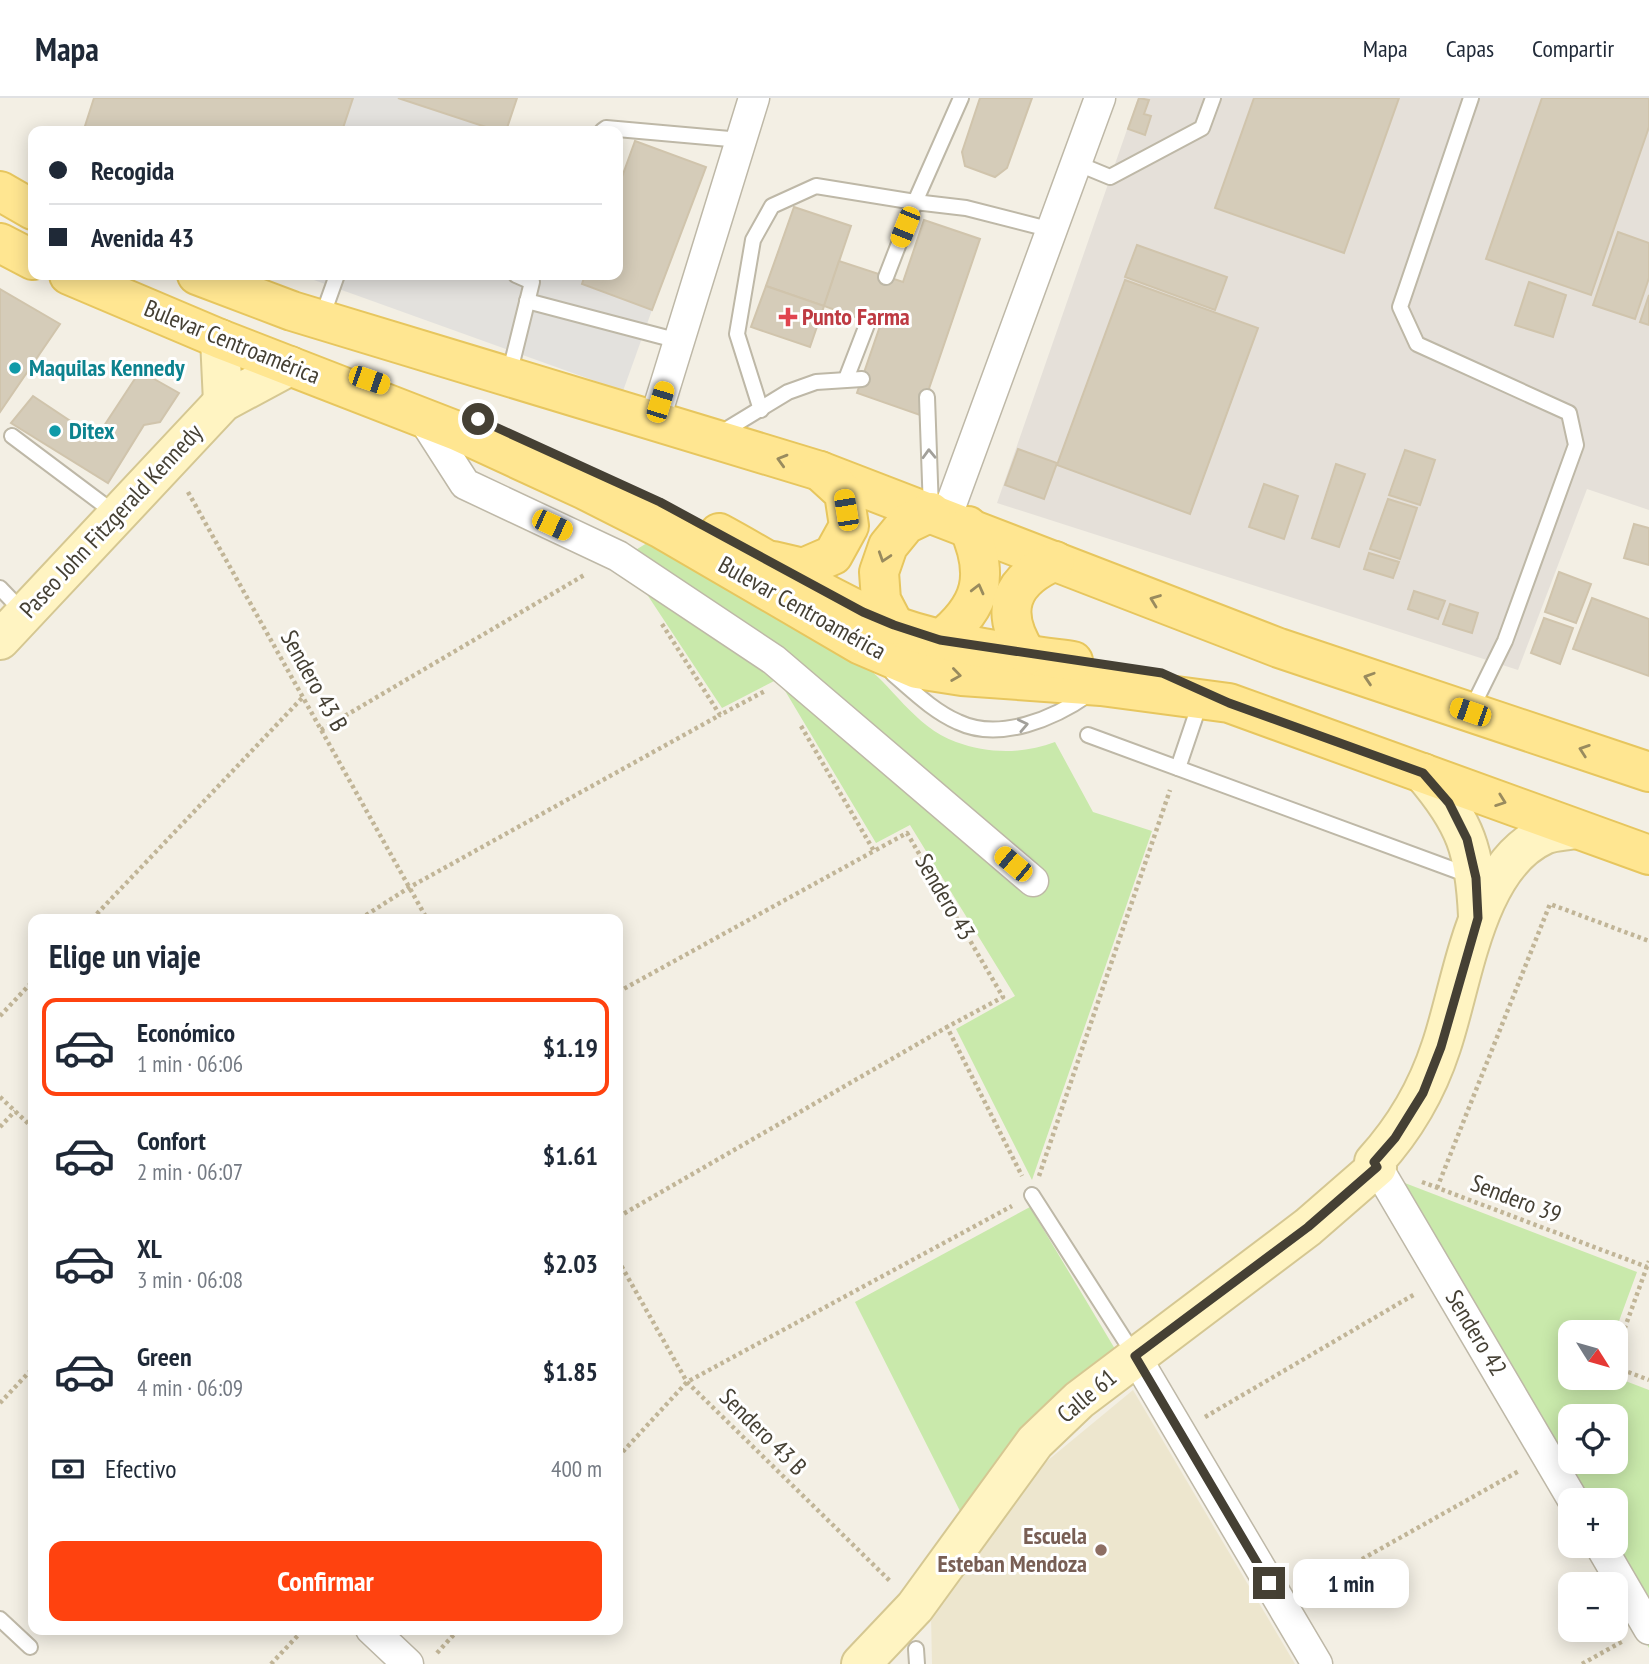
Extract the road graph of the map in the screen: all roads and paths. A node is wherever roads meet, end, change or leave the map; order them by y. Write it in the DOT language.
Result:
graph roads {
  1 [pos="754,98"];
  2 [pos="961,98"];
  3 [pos="1100,98"];
  4 [pos="1213,98"];
  5 [pos="1471,98"];
  6 [pos="623,130"];
  7 [pos="741,140"];
  8 [pos="1076,163"];
  9 [pos="0,191"];
  10 [pos="915,202"];
  11 [pos="28,207"];
  12 [pos="1052,230"];
  13 [pos="886,277"];
  14 [pos="81,280"];
  15 [pos="211,280"];
  16 [pos="335,280"];
  17 [pos="533,280"];
  18 [pos="527,300"];
  19 [pos="321,320"];
  20 [pos="868,322"];
  21 [pos="220,339"];
  22 [pos="679,341"];
  23 [pos="275,360"];
  24 [pos="509,377"];
  25 [pos="846,379"];
  26 [pos="862,379"];
  27 [pos="927,397"];
  28 [pos="223,401"];
  29 [pos="761,410"];
  30 [pos="422,417"];
  31 [pos="654,422"];
  32 [pos="12,436"];
  33 [pos="710,439"];
  34 [pos="169,460"];
  35 [pos="820,471"];
  36 [pos="117,515"];
  37 [pos="948,519"];
  38 [pos="618,556"];
  39 [pos="771,561"];
  40 [pos="1055,561"];
  41 [pos="654,612"];
  42 [pos="8,614"];
  43 [pos="894,625"];
  44 [pos="940,640"];
  45 [pos="861,645"];
  46 [pos="1027,655"];
  47 [pos="776,684"];
  48 [pos="1101,686"];
  49 [pos="303,697"];
  50 [pos="1215,701"];
  51 [pos="1470,712"];
  52 [pos="720,715"];
  53 [pos="797,720"];
  54 [pos="321,730"];
  55 [pos="1088,735"];
  56 [pos="1178,768"];
  57 [pos="1649,772"];
  58 [pos="1423,773"];
  59 [pos="1576,829"];
  60 [pos="874,851"];
  61 [pos="1649,855"];
  62 [pos="1476,878"];
  63 [pos="1033,881"];
  64 [pos="410,887"];
  65 [pos="97,914"];
  66 [pos="368,914"];
  67 [pos="425,914"];
  68 [pos="1478,918"];
  69 [pos="1649,941"];
  70 [pos="28,986"];
  71 [pos="623,989"];
  72 [pos="0,1016"];
  73 [pos="947,1027"];
  74 [pos="0,1097"];
  75 [pos="15,1111"];
  76 [pos="28,1123"];
  77 [pos="0,1127"];
  78 [pos="1376,1164"];
  79 [pos="1437,1188"];
  80 [pos="1032,1195"];
  81 [pos="623,1214"];
  82 [pos="1649,1261"];
  83 [pos="1647,1267"];
  84 [pos="623,1269"];
  85 [pos="1443,1277"];
  86 [pos="1628,1320"];
  87 [pos="1135,1356"];
  88 [pos="1628,1372"];
  89 [pos="28,1373"];
  90 [pos="1649,1380"];
  91 [pos="687,1382"];
  92 [pos="0,1403"];
  93 [pos="1180,1432"];
  94 [pos="623,1452"];
  95 [pos="1547,1455"];
  96 [pos="1566,1488"];
  97 [pos="1608,1558"];
  98 [pos="1282,1604"];
  99 [pos="915,1606"];
  100 [pos="0,1619"];
  101 [pos="1649,1628"];
  102 [pos="298,1635"];
  103 [pos="381,1635"];
  104 [pos="452,1635"];
  105 [pos="30,1647"];
  106 [pos="916,1649"];
  107 [pos="421,1660"];
  108 [pos="271,1664"];
  109 [pos="862,1664"];
  110 [pos="917,1664"];
  111 [pos="1317,1664"];
  112 [pos="1582,1664"];
  1 -- 7 [label="street"];
  2 -- 10 [label="lane"];
  3 -- 8 [label="street"];
  4 -- 8 [label="lane"];
  5 -- 51 [label="lane"];
  6 -- 7 [label="lane"];
  7 -- 22 [label="street"];
  8 -- 12 [label="street"];
  9 -- 11 [label="main road"];
  10 -- 12 [label="lane"];
  10 -- 13 [label="lane"];
  10 -- 29 [label="lane"];
  12 -- 37 [label="street"];
  14 -- 21 [label="main road, Bulevar Centroamérica"];
  15 -- 19 [label="main road, Bulevar Centroamérica"];
  16 -- 19 [label="lane"];
  17 -- 18 [label="lane"];
  18 -- 22 [label="lane"];
  18 -- 24 [label="lane"];
  19 -- 24 [label="main road, Bulevar Centroamérica"];
  20 -- 25 [label="lane"];
  21 -- 23 [label="main road, Bulevar Centroamérica"];
  21 -- 28 [label="street, Paseo John Fitzgerald Kennedy"];
  22 -- 31 [label="street"];
  23 -- 28 [label="street, Paseo John Fitzgerald Kennedy"];
  23 -- 30 [label="main road, Bulevar Centroamérica"];
  23 -- 39 [label="main road"];
  24 -- 31 [label="main road, Bulevar Centroamérica"];
  25 -- 26 [label="lane"];
  25 -- 29 [label="lane"];
  37 -- 27 [label="lane, one-way"];
  28 -- 34 [label="street, Paseo John Fitzgerald Kennedy"];
  29 -- 33 [label="lane"];
  30 -- 38 [label="street"];
  30 -- 45 [label="main road, Bulevar Centroamérica"];
  31 -- 33 [label="main road, Bulevar Centroamérica"];
  32 -- 36 [label="lane"];
  35 -- 33 [label="main road, Bulevar Centroamérica, one-way"];
  34 -- 36 [label="street, Paseo John Fitzgerald Kennedy"];
  34 -- 49 [label="path, Sendero 43 B"];
  35 -- 37 [label="main road, Bulevar Centroamérica"];
  35 -- 39 [label="main road"];
  36 -- 42 [label="street, Paseo John Fitzgerald Kennedy"];
  37 -- 40 [label="main road, Bulevar Centroamérica"];
  37 -- 43 [label="main road, one-way"];
  44 -- 37 [label="main road, one-way"];
  38 -- 54 [label="path"];
  38 -- 63 [label="street"];
  39 -- 43 [label="main road"];
  40 -- 46 [label="main road"];
  51 -- 40 [label="main road, Bulevar Centroamérica, one-way"];
  41 -- 52 [label="path"];
  43 -- 44 [label="main road"];
  44 -- 46 [label="main road"];
  45 -- 48 [label="main road, Bulevar Centroamérica, one-way"];
  45 -- 48 [label="lane, one-way"];
  46 -- 50 [label="main road"];
  47 -- 52 [label="path"];
  48 -- 50 [label="main road, Bulevar Centroamérica"];
  49 -- 54 [label="path, Sendero 43 B"];
  49 -- 65 [label="path"];
  50 -- 56 [label="lane"];
  50 -- 58 [label="main road, Bulevar Centroamérica"];
  57 -- 51 [label="main road, Bulevar Centroamérica, one-way"];
  52 -- 64 [label="path"];
  53 -- 60 [label="path, Sendero 43"];
  54 -- 64 [label="path, Sendero 43 B"];
  55 -- 56 [label="lane"];
  56 -- 62 [label="lane"];
  56 -- 80 [label="path"];
  58 -- 59 [label="main road, Bulevar Centroamérica, one-way"];
  58 -- 62 [label="street, Calle 61"];
  59 -- 61 [label="main road, Bulevar Centroamérica"];
  59 -- 68 [label="street, Calle 61"];
  60 -- 71 [label="path"];
  60 -- 73 [label="path, Sendero 43"];
  62 -- 68 [label="street, Calle 61"];
  64 -- 66 [label="path"];
  64 -- 67 [label="path, Sendero 43 B"];
  68 -- 78 [label="street, Calle 61"];
  69 -- 79 [label="path"];
  70 -- 72 [label="path"];
  73 -- 80 [label="path"];
  73 -- 81 [label="path"];
  74 -- 75 [label="path"];
  75 -- 76 [label="path"];
  75 -- 77 [label="path"];
  78 -- 79 [label="path, Sendero 39"];
  78 -- 85 [label="street, Sendero 42"];
  78 -- 87 [label="street, Calle 61"];
  79 -- 83 [label="path, Sendero 39"];
  80 -- 87 [label="lane"];
  80 -- 91 [label="path"];
  82 -- 83 [label="path"];
  83 -- 86 [label="path"];
  84 -- 91 [label="path, Sendero 43 B"];
  85 -- 93 [label="path"];
  85 -- 95 [label="street, Sendero 42"];
  87 -- 93 [label="street"];
  87 -- 99 [label="street, Calle 61"];
  88 -- 90 [label="path"];
  89 -- 92 [label="path"];
  91 -- 94 [label="path"];
  91 -- 99 [label="path, Sendero 43 B"];
  93 -- 98 [label="street"];
  95 -- 96 [label="street, Sendero 42"];
  95 -- 98 [label="path"];
  97 -- 101 [label="street"];
  98 -- 111 [label="street"];
  99 -- 109 [label="street, Calle 61"];
  100 -- 105 [label="lane"];
  101 -- 112 [label="path"];
  102 -- 108 [label="path"];
  103 -- 107 [label="street"];
  104 -- 107 [label="path"];
  106 -- 110 [label="lane"];
}
